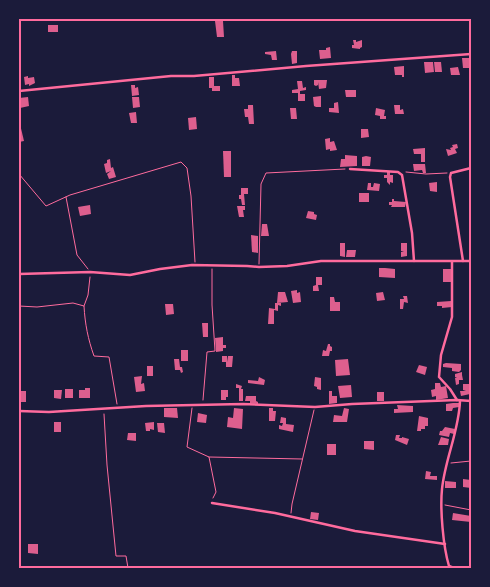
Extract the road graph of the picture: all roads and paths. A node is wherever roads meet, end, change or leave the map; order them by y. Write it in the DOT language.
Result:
graph roads {
  1 [pos="471,54"];
  2 [pos="19,91"];
  3 [pos="471,168"];
  4 [pos="350,169"];
  5 [pos="451,173"];
  6 [pos="19,174"];
  7 [pos="400,174"];
  8 [pos="66,196"];
  9 [pos="463,261"];
  10 [pos="471,261"];
  11 [pos="414,262"];
  12 [pos="452,262"];
  13 [pos="212,265"];
  14 [pos="195,266"];
  15 [pos="258,267"];
  16 [pos="90,272"];
  17 [pos="19,274"];
  18 [pos="19,306"];
  19 [pos="84,306"];
  20 [pos="458,401"];
  21 [pos="471,401"];
  22 [pos="192,405"];
  23 [pos="203,405"];
  24 [pos="118,407"];
  25 [pos="315,407"];
  26 [pos="104,408"];
  27 [pos="19,412"];
  28 [pos="210,457"];
  29 [pos="303,459"];
  30 [pos="471,461"];
  31 [pos="448,463"];
  32 [pos="212,503"];
  33 [pos="442,505"];
  34 [pos="471,510"];
  35 [pos="291,516"];
  36 [pos="445,544"];
  37 [pos="128,568"];
  38 [pos="454,568"];
  1 -- 2 [label="street"];
  3 -- 5 [label="street"];
  4 -- 7 [label="street"];
  4 -- 15 [label="path"];
  5 -- 7 [label="path"];
  5 -- 9 [label="street"];
  6 -- 8 [label="path"];
  7 -- 11 [label="street"];
  8 -- 14 [label="path"];
  8 -- 16 [label="path"];
  9 -- 10 [label="street"];
  9 -- 12 [label="street"];
  11 -- 12 [label="street"];
  11 -- 15 [label="street"];
  12 -- 20 [label="street"];
  13 -- 14 [label="street"];
  13 -- 15 [label="street"];
  13 -- 23 [label="path"];
  14 -- 16 [label="street"];
  16 -- 17 [label="street"];
  16 -- 19 [label="path"];
  18 -- 19 [label="path"];
  19 -- 24 [label="path"];
  20 -- 21 [label="street"];
  20 -- 25 [label="street"];
  20 -- 31 [label="street"];
  22 -- 23 [label="street"];
  22 -- 24 [label="street"];
  22 -- 28 [label="path"];
  23 -- 25 [label="street"];
  24 -- 26 [label="street"];
  25 -- 29 [label="path"];
  26 -- 27 [label="street"];
  26 -- 37 [label="path"];
  28 -- 29 [label="path"];
  28 -- 32 [label="path"];
  29 -- 35 [label="path"];
  30 -- 31 [label="path"];
  31 -- 33 [label="street"];
  32 -- 35 [label="street"];
  33 -- 34 [label="path"];
  33 -- 36 [label="street"];
  35 -- 36 [label="street"];
  36 -- 38 [label="street"];
}
